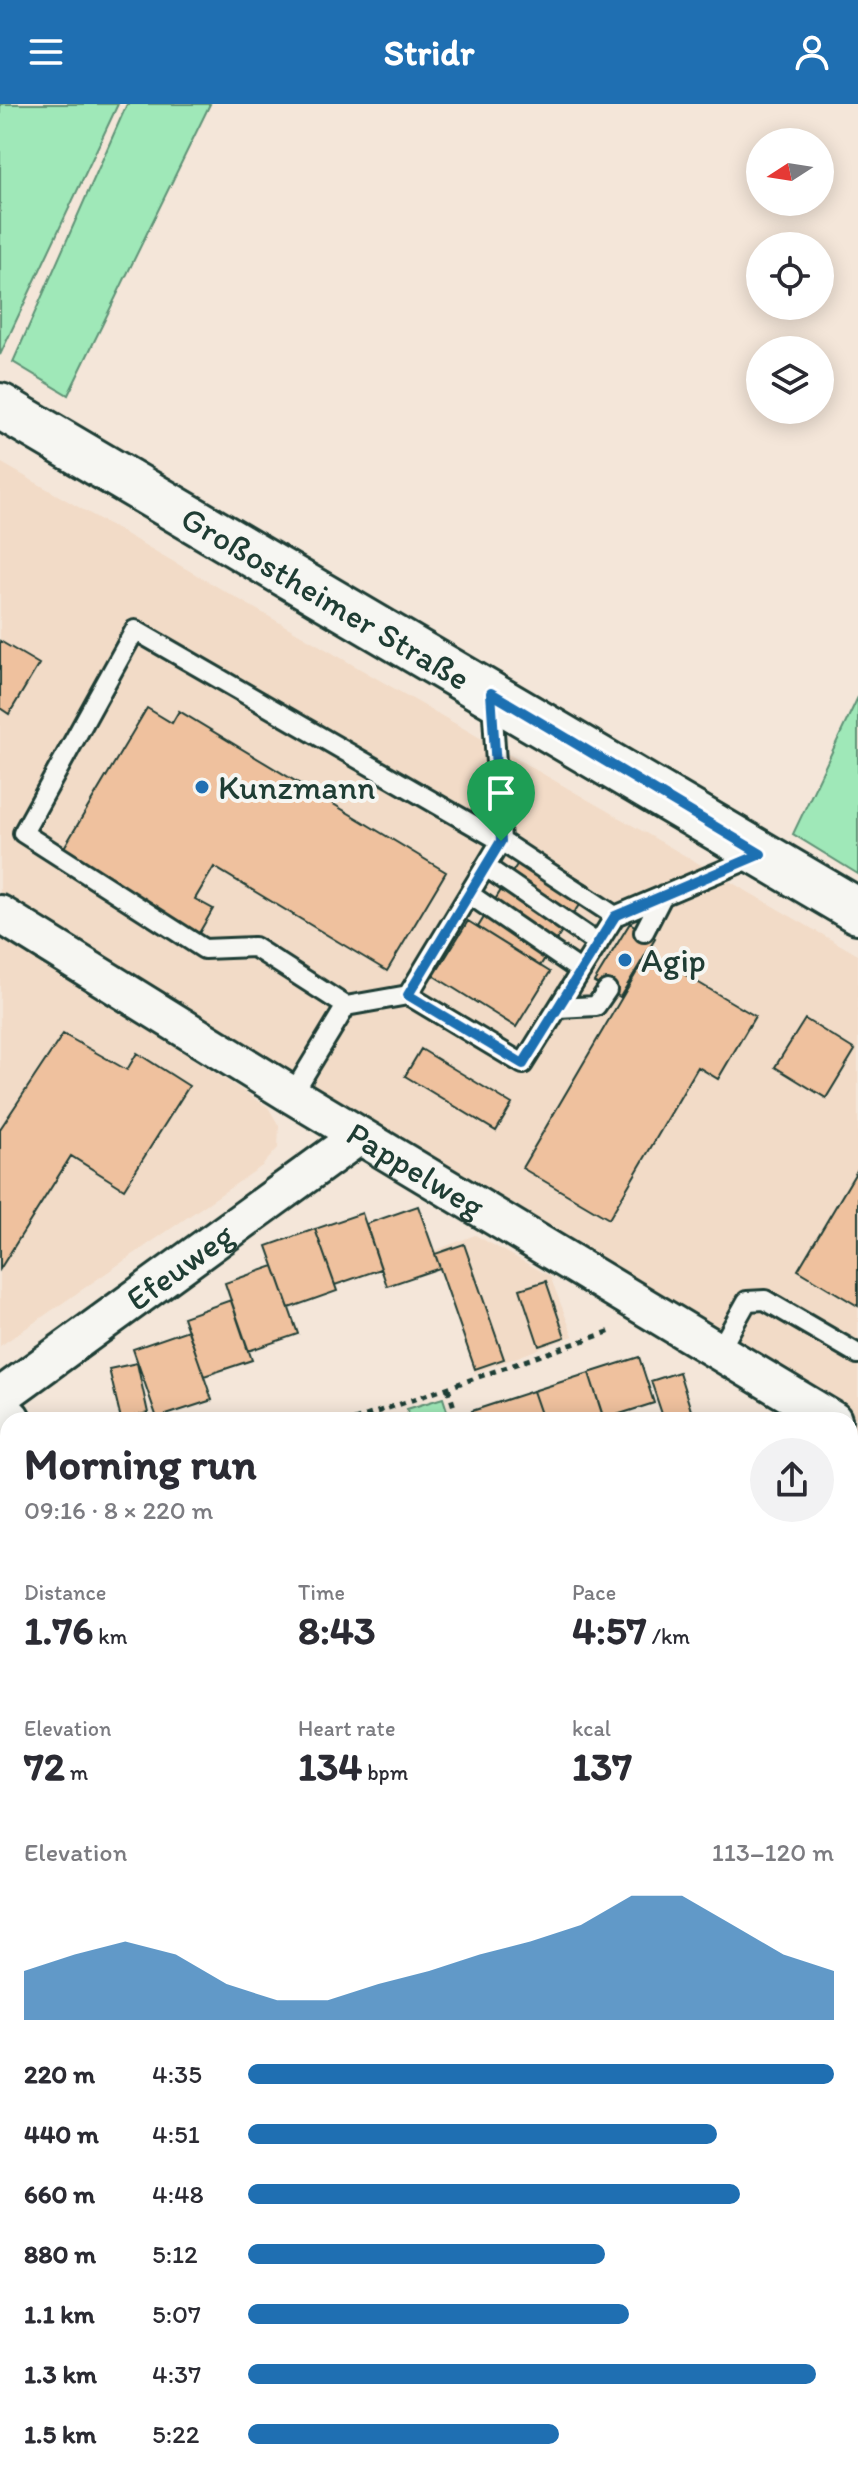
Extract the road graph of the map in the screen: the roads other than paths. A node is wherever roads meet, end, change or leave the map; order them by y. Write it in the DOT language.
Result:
graph roads {
  1 [pos="0,406"];
  2 [pos="491,693"];
  3 [pos="501,841"];
  4 [pos="761,854"];
  5 [pos="486,867"];
  6 [pos="469,894"];
  7 [pos="663,895"];
  8 [pos="858,911"];
  9 [pos="0,914"];
  10 [pos="615,916"];
  11 [pos="644,932"];
  12 [pos="598,944"];
  13 [pos="581,971"];
  14 [pos="607,990"];
  15 [pos="408,995"];
  16 [pos="346,1006"];
  17 [pos="558,1008"];
  18 [pos="292,1095"];
  19 [pos="359,1136"];
  20 [pos="719,1351"];
  21 [pos="858,1354"];
  22 [pos="0,1397"];
  23 [pos="820,1412"];
  1 -- 2 [label="main road, Großostheimer Straße"];
  2 -- 3 [label="lane"];
  2 -- 4 [label="main road, Großostheimer Straße"];
  3 -- 5 [label="lane"];
  3 -- 10 [label="lane"];
  3 -- 16 [label="lane"];
  4 -- 7 [label="lane"];
  4 -- 8 [label="main road, Großostheimer Straße"];
  5 -- 6 [label="lane"];
  5 -- 12 [label="lane"];
  6 -- 13 [label="lane"];
  6 -- 15 [label="lane"];
  7 -- 10 [label="lane"];
  7 -- 11 [label="lane"];
  9 -- 18 [label="street, Pappelweg"];
  10 -- 12 [label="lane"];
  12 -- 13 [label="lane"];
  13 -- 17 [label="lane"];
  14 -- 17 [label="lane"];
  15 -- 16 [label="lane"];
  15 -- 17 [label="lane"];
  16 -- 18 [label="lane"];
  18 -- 19 [label="street, Pappelweg"];
  19 -- 20 [label="street, Pappelweg"];
  19 -- 22 [label="street, Efeuweg"];
  20 -- 21 [label="lane"];
  20 -- 23 [label="street, Pappelweg"];
}
